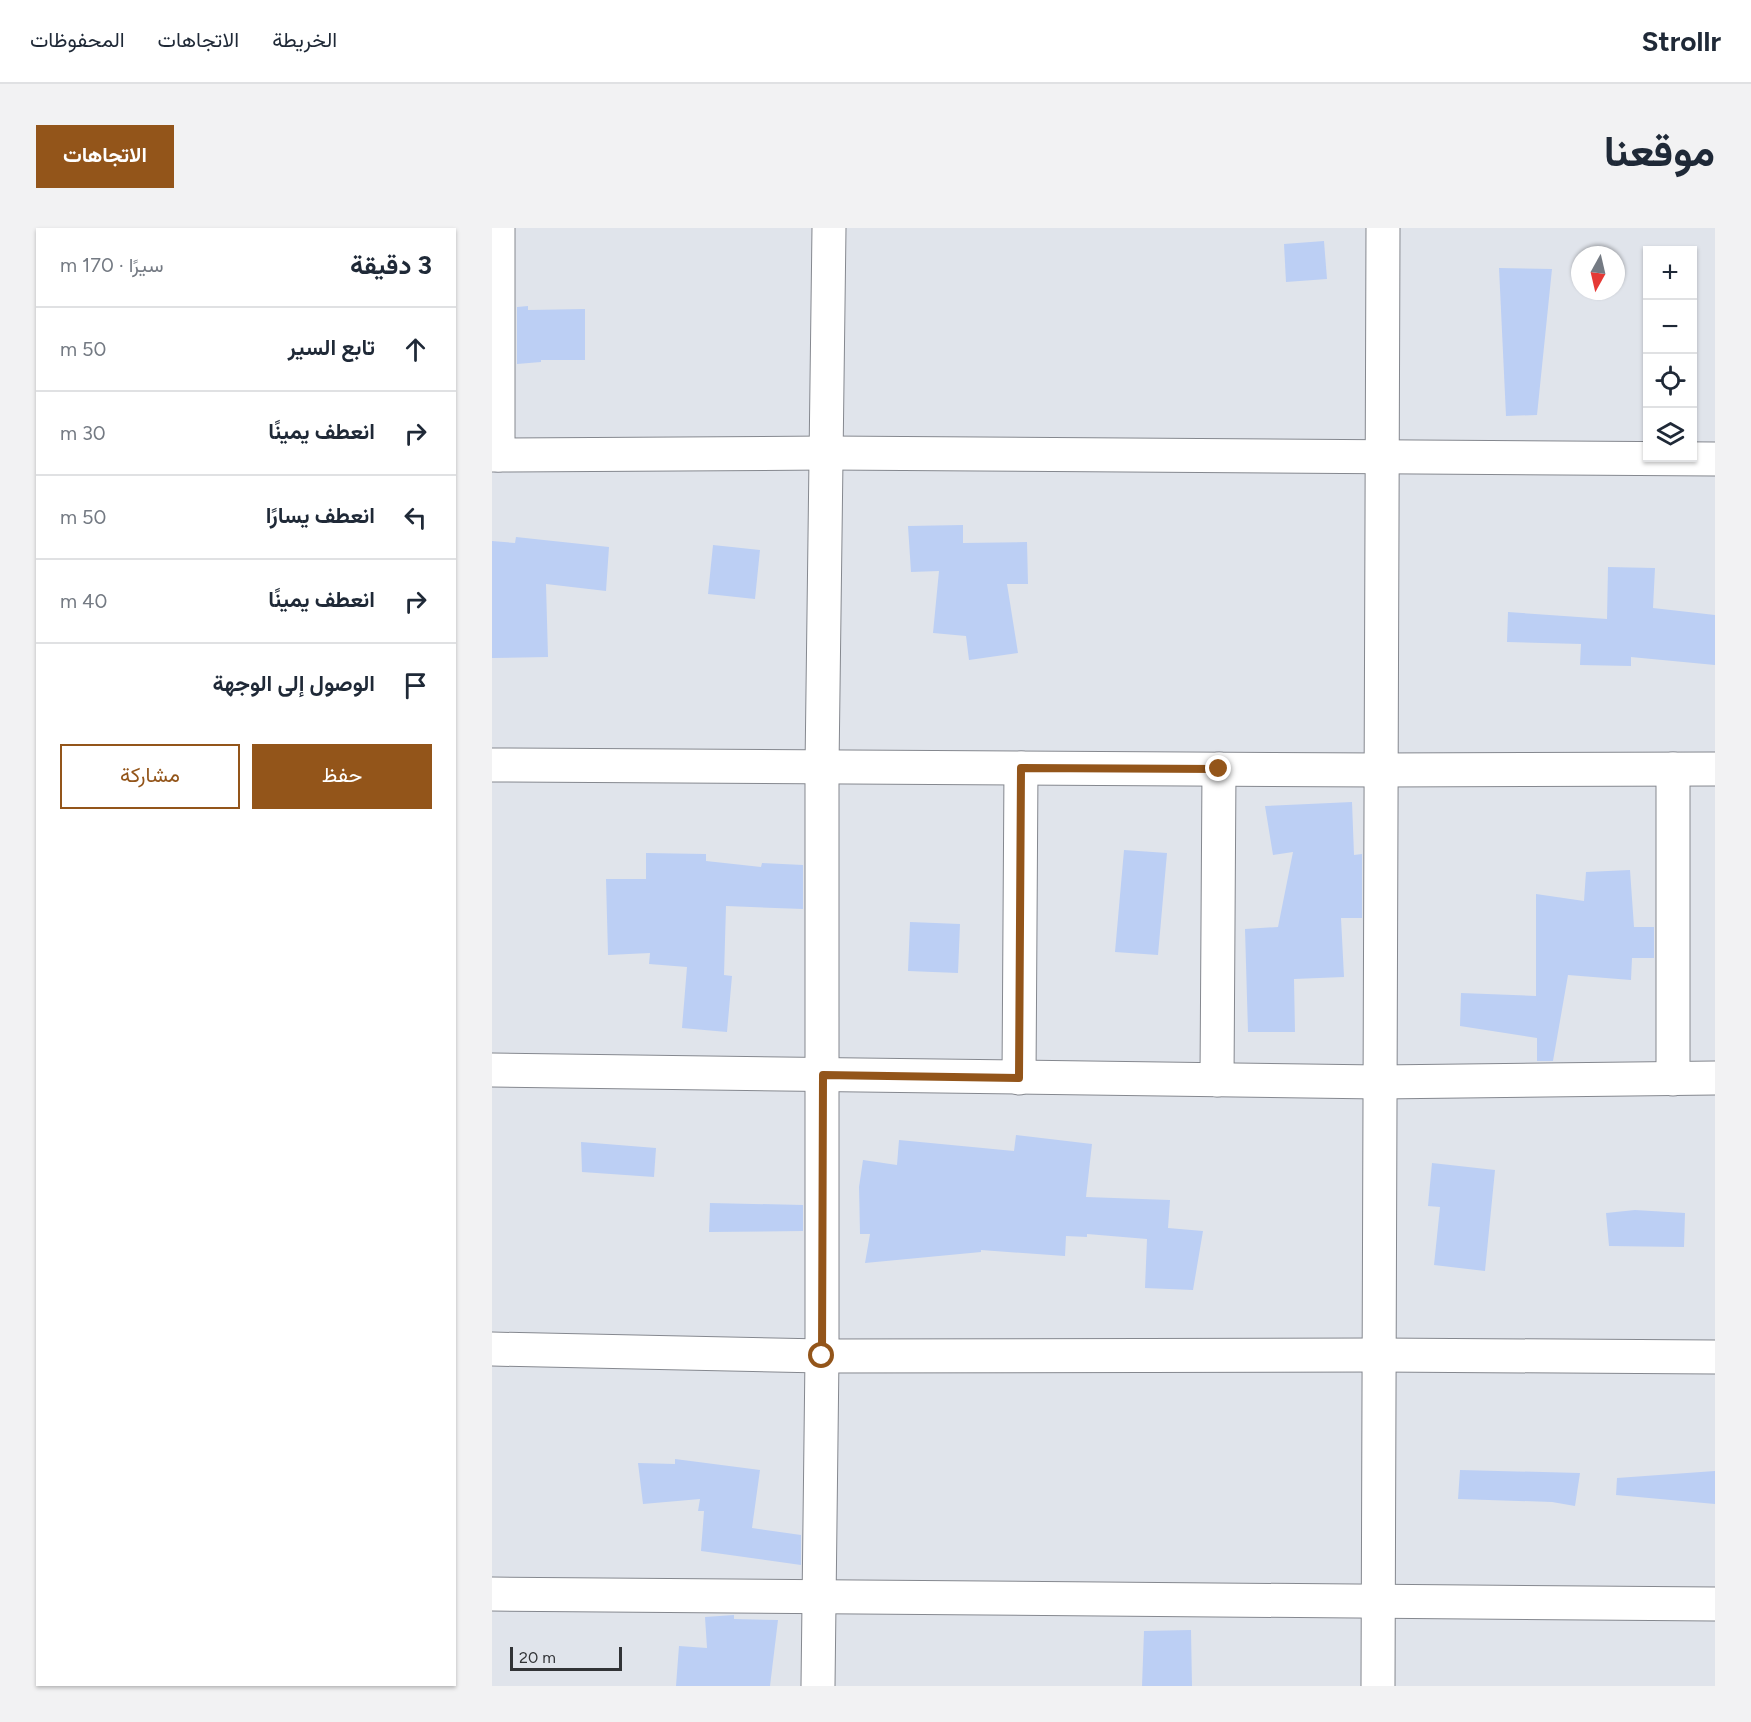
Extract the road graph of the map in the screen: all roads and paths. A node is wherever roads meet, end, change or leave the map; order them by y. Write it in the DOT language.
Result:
graph roads {
  1 [pos="498,228"];
  2 [pos="829,228"];
  3 [pos="1383,228"];
  4 [pos="827,453"];
  5 [pos="495,455"];
  6 [pos="1381,459"];
  7 [pos="1715,459"];
  8 [pos="492,765"];
  9 [pos="822,768"];
  10 [pos="1021,768"];
  11 [pos="1219,769"];
  12 [pos="1673,769"];
  13 [pos="1715,769"];
  14 [pos="1380,770"];
  15 [pos="492,1070"];
  16 [pos="823,1075"];
  17 [pos="1019,1078"];
  18 [pos="1715,1078"];
  19 [pos="1673,1079"];
  20 [pos="1217,1080"];
  21 [pos="1379,1082"];
  22 [pos="492,1350"];
  23 [pos="1378,1355"];
  24 [pos="822,1356"];
  25 [pos="1715,1357"];
  26 [pos="492,1594"];
  27 [pos="818,1598"];
  28 [pos="1378,1603"];
  29 [pos="1715,1604"];
  30 [pos="818,1686"];
  31 [pos="1378,1686"];
  1 -- 5 [label="street"];
  2 -- 4 [label="street"];
  3 -- 6 [label="street"];
  4 -- 5 [label="street"];
  4 -- 6 [label="street"];
  4 -- 9 [label="street"];
  6 -- 7 [label="street"];
  6 -- 14 [label="street"];
  8 -- 9 [label="street"];
  9 -- 10 [label="street"];
  9 -- 16 [label="street"];
  10 -- 11 [label="street"];
  10 -- 17 [label="street"];
  11 -- 14 [label="street"];
  11 -- 20 [label="street"];
  12 -- 13 [label="street"];
  12 -- 14 [label="street"];
  12 -- 19 [label="street"];
  14 -- 21 [label="street"];
  15 -- 16 [label="street"];
  16 -- 17 [label="street"];
  16 -- 24 [label="street"];
  17 -- 20 [label="street"];
  18 -- 19 [label="street"];
  19 -- 21 [label="street"];
  20 -- 21 [label="street"];
  21 -- 23 [label="street"];
  22 -- 24 [label="street"];
  23 -- 24 [label="street"];
  23 -- 25 [label="street"];
  23 -- 28 [label="street"];
  24 -- 27 [label="street"];
  26 -- 27 [label="street"];
  27 -- 28 [label="street"];
  27 -- 30 [label="street"];
  28 -- 29 [label="street"];
  28 -- 31 [label="street"];
}
